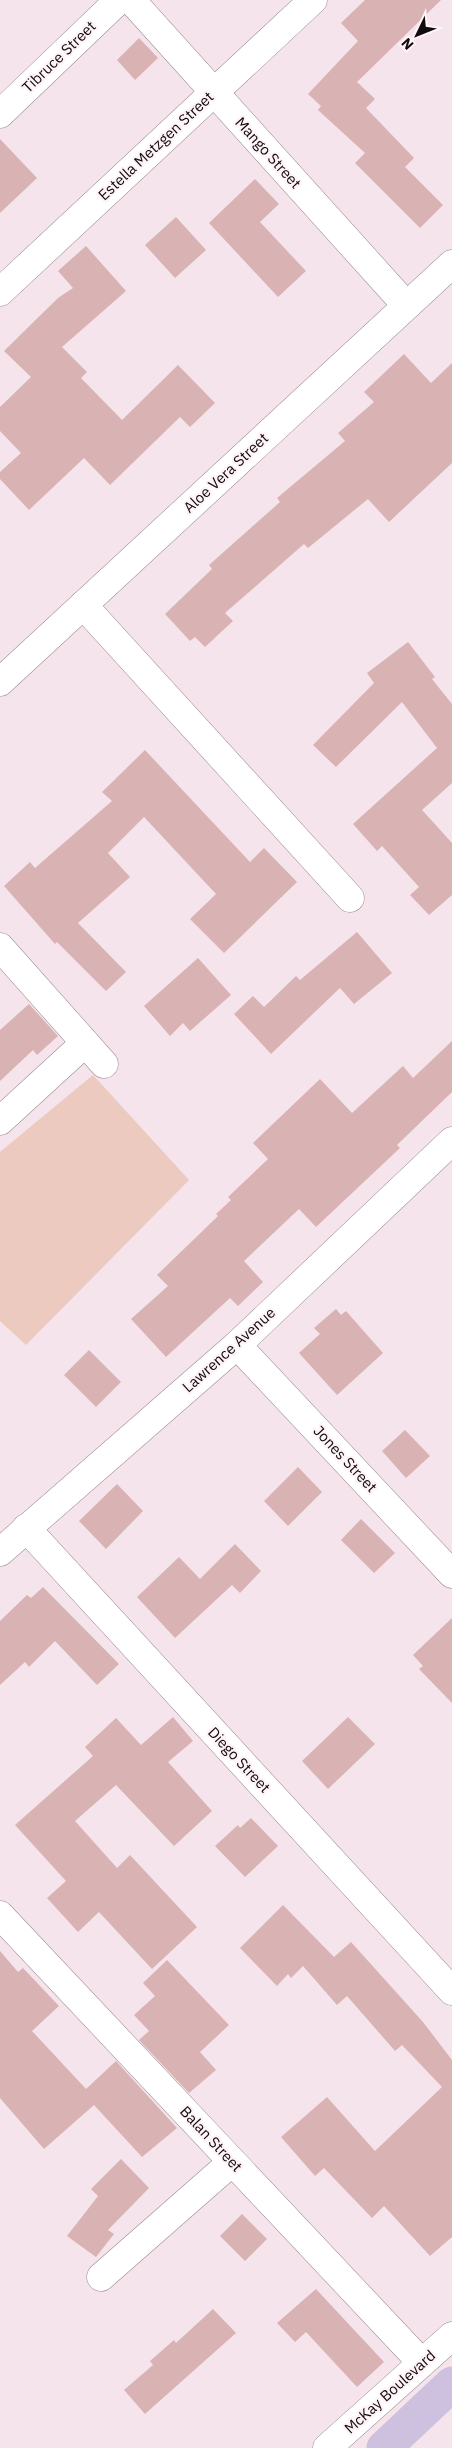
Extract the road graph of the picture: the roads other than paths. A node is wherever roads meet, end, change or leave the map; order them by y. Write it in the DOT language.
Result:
graph roads {
  1 [pos="119,0"];
  2 [pos="131,0"];
  3 [pos="313,0"];
  4 [pos="213,92"];
  5 [pos="0,114"];
  6 [pos="452,264"];
  7 [pos="0,292"];
  8 [pos="406,306"];
  9 [pos="84,605"];
  10 [pos="0,682"];
  11 [pos="350,898"];
  12 [pos="0,947"];
  13 [pos="84,1043"];
  14 [pos="104,1064"];
  15 [pos="0,1121"];
  16 [pos="448,1153"];
  17 [pos="236,1345"];
  18 [pos="26,1528"];
  19 [pos="0,1552"];
  20 [pos="452,1574"];
  21 [pos="0,1915"];
  22 [pos="452,1990"];
  23 [pos="232,2162"];
  24 [pos="101,2277"];
  25 [pos="452,2336"];
  26 [pos="422,2363"];
  27 [pos="328,2448"];
  1 -- 5 [label="street, Tibruce Street"];
  2 -- 4 [label="street, Mango Street"];
  3 -- 4 [label="street, Estella Metzgen Street"];
  4 -- 7 [label="street, Estella Metzgen Street"];
  4 -- 8 [label="street, Mango Street"];
  6 -- 8 [label="street, Aloe Vera Street"];
  8 -- 9 [label="street, Aloe Vera Street"];
  9 -- 10 [label="street, Aloe Vera Street"];
  9 -- 11 [label="street"];
  12 -- 13 [label="street"];
  13 -- 14 [label="street"];
  13 -- 15 [label="street"];
  16 -- 17 [label="street, Lawrence Avenue"];
  17 -- 18 [label="street, Lawrence Avenue"];
  17 -- 20 [label="street, Jones Street"];
  18 -- 19 [label="street, Lawrence Avenue"];
  18 -- 22 [label="street, Diego Street"];
  21 -- 23 [label="street, Balan Street"];
  23 -- 24 [label="street"];
  23 -- 26 [label="street, Balan Street"];
  25 -- 26 [label="street, McKay Boulevard"];
  26 -- 27 [label="street, McKay Boulevard"];
}
